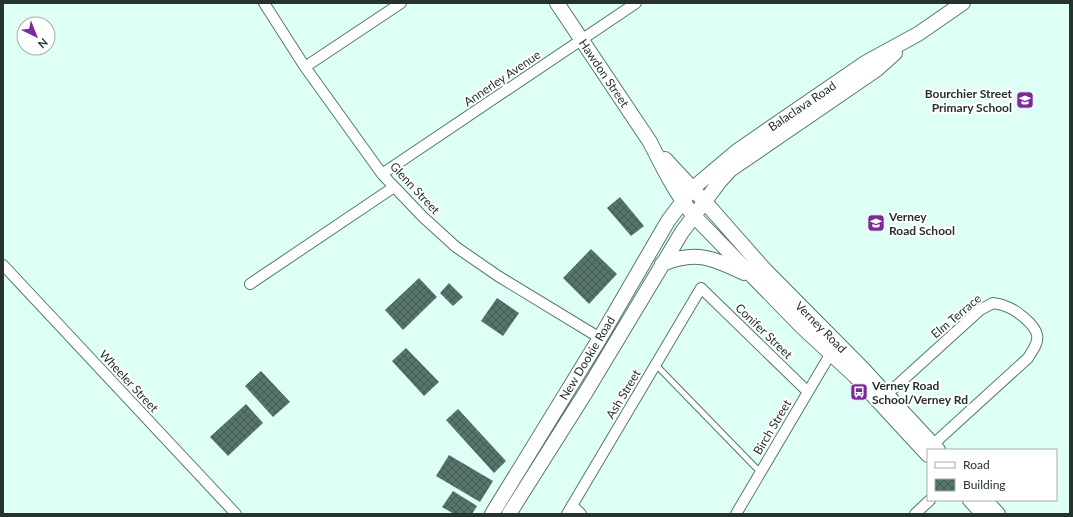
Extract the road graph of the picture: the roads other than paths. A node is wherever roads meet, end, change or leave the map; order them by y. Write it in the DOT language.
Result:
graph roads {
  1 [pos="264,3"];
  2 [pos="401,3"];
  3 [pos="557,3"];
  4 [pos="636,3"];
  5 [pos="963,3"];
  6 [pos="918,34"];
  7 [pos="581,40"];
  8 [pos="305,67"];
  9 [pos="650,142"];
  10 [pos="382,174"];
  11 [pos="394,187"];
  12 [pos="692,189"];
  13 [pos="683,202"];
  14 [pos="705,202"];
  15 [pos="694,216"];
  16 [pos="662,264"];
  17 [pos="3,265"];
  18 [pos="755,278"];
  19 [pos="250,284"];
  20 [pos="702,288"];
  21 [pos="600,338"];
  22 [pos="831,352"];
  23 [pos="656,365"];
  24 [pos="808,392"];
  25 [pos="883,399"];
  26 [pos="930,449"];
  27 [pos="932,449"];
  28 [pos="760,472"];
  29 [pos="929,501"];
  30 [pos="971,501"];
  31 [pos="986,501"];
  32 [pos="570,510"];
  33 [pos="501,512"];
  34 [pos="236,514"];
  35 [pos="581,514"];
  36 [pos="736,514"];
  37 [pos="915,514"];
  38 [pos="983,514"];
  39 [pos="998,514"];
  1 -- 8 [label="street, Glenn Street"];
  2 -- 8 [label="street"];
  3 -- 7 [label="main road, Hawdon Street"];
  4 -- 7 [label="street, Annerley Avenue"];
  5 -- 6 [label="main road, Balaclava Road"];
  6 -- 12 [label="main road, Balaclava Road"];
  6 -- 14 [label="main road, Balaclava Road"];
  7 -- 9 [label="main road, Hawdon Street"];
  7 -- 10 [label="street, Annerley Avenue"];
  8 -- 10 [label="street, Glenn Street"];
  9 -- 12 [label="main road, Hawdon Street"];
  9 -- 13 [label="main road, Hawdon Street"];
  10 -- 11 [label="street, Glenn Street"];
  11 -- 19 [label="street"];
  11 -- 21 [label="street, Glenn Street"];
  12 -- 13 [label="main road, Balaclava Road"];
  12 -- 14 [label="main road, Hawdon Street"];
  13 -- 15 [label="main road, Hawdon Street"];
  13 -- 21 [label="main road, New Dookie Road"];
  14 -- 15 [label="main road, Balaclava Road"];
  14 -- 25 [label="main road, Verney Road"];
  15 -- 16 [label="main road, New Dookie Road"];
  15 -- 18 [label="main road, Verney Road"];
  16 -- 18 [label="main road"];
  16 -- 33 [label="main road, New Dookie Road"];
  17 -- 34 [label="street, Wheeler Street"];
  18 -- 22 [label="main road, Verney Road"];
  20 -- 23 [label="street, Ash Street"];
  20 -- 24 [label="street, Conifer Street"];
  21 -- 33 [label="main road, New Dookie Road"];
  22 -- 24 [label="street, Birch Street"];
  22 -- 25 [label="main road, Verney Road"];
  23 -- 28 [label="lane"];
  23 -- 32 [label="street, Ash Street"];
  24 -- 28 [label="street, Birch Street"];
  25 -- 26 [label="main road, Verney Road"];
  25 -- 27 [label="street, Elm Terrace"];
  28 -- 36 [label="street, Birch Street"];
  29 -- 37 [label="street"];
  30 -- 38 [label="main road"];
  31 -- 39 [label="main road"];
  32 -- 35 [label="street"];
}
